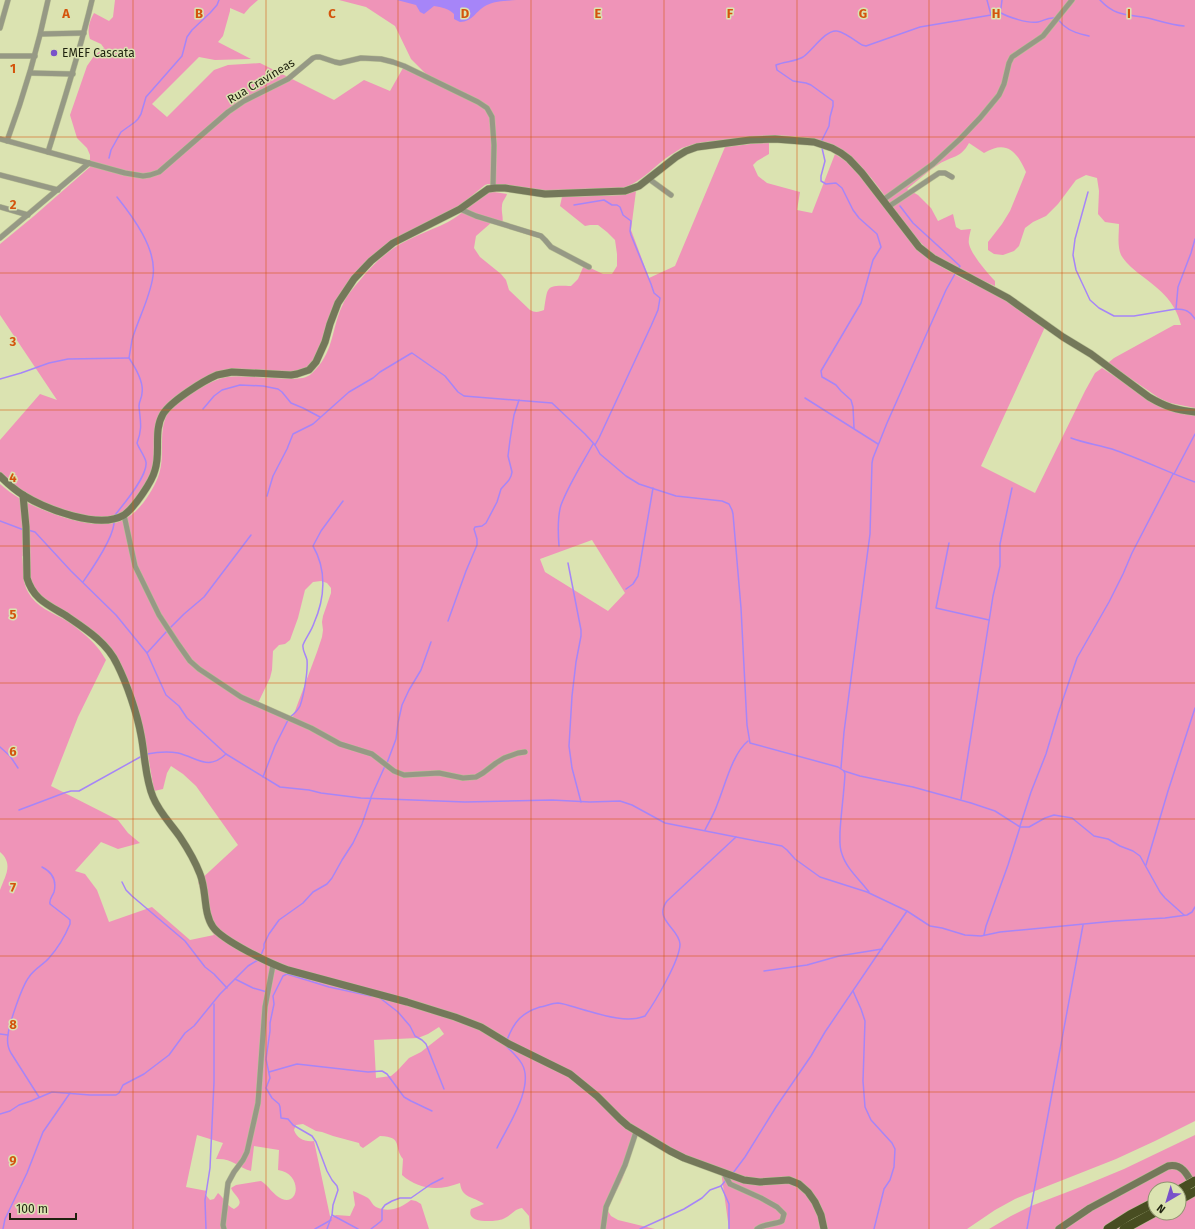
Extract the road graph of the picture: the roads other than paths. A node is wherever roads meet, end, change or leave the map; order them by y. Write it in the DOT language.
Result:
graph roads {
  1 [pos="8,0"];
  2 [pos="48,0"];
  3 [pos="92,0"];
  4 [pos="1072,0"];
  5 [pos="0,28"];
  6 [pos="84,33"];
  7 [pos="41,34"];
  8 [pos="0,56"];
  9 [pos="35,56"];
  10 [pos="30,73"];
  11 [pos="73,74"];
  12 [pos="0,139"];
  13 [pos="7,141"];
  14 [pos="48,152"];
  15 [pos="89,163"];
  16 [pos="0,174"];
  17 [pos="952,177"];
  18 [pos="649,179"];
  19 [pos="493,188"];
  20 [pos="58,190"];
  21 [pos="671,195"];
  22 [pos="883,200"];
  23 [pos="0,207"];
  24 [pos="888,207"];
  25 [pos="460,209"];
  26 [pos="28,215"];
  27 [pos="1,237"];
  28 [pos="589,267"];
  29 [pos="1195,412"];
  30 [pos="0,476"];
  31 [pos="23,495"];
  32 [pos="124,515"];
  33 [pos="525,752"];
  34 [pos="273,965"];
  35 [pos="636,1132"];
  36 [pos="724,1173"];
  37 [pos="1193,1188"];
  38 [pos="1147,1206"];
  39 [pos="1147,1216"];
  40 [pos="224,1229"];
  41 [pos="603,1229"];
  42 [pos="758,1229"];
  43 [pos="824,1229"];
  44 [pos="1059,1229"];
  45 [pos="1108,1229"];
  46 [pos="1124,1229"];
  1 -- 5 [label="street"];
  2 -- 7 [label="street"];
  3 -- 6 [label="street"];
  4 -- 22 [label="street"];
  6 -- 7 [label="street"];
  6 -- 11 [label="street"];
  7 -- 9 [label="street"];
  8 -- 9 [label="street"];
  9 -- 10 [label="street"];
  10 -- 11 [label="street"];
  10 -- 13 [label="street"];
  11 -- 14 [label="street"];
  12 -- 13 [label="street, Rua Cravíneas"];
  13 -- 14 [label="street, Rua Cravíneas"];
  14 -- 15 [label="street, Rua Cravíneas"];
  15 -- 19 [label="street, Rua Cravíneas"];
  15 -- 20 [label="street"];
  16 -- 20 [label="street"];
  17 -- 24 [label="street"];
  18 -- 19 [label="street"];
  18 -- 21 [label="street"];
  18 -- 22 [label="street"];
  19 -- 25 [label="street"];
  20 -- 26 [label="street"];
  22 -- 24 [label="street"];
  23 -- 26 [label="street"];
  24 -- 29 [label="street"];
  25 -- 28 [label="street"];
  25 -- 32 [label="street"];
  26 -- 27 [label="street"];
  30 -- 31 [label="street"];
  31 -- 32 [label="street"];
  31 -- 34 [label="street"];
  32 -- 33 [label="street"];
  34 -- 35 [label="street"];
  34 -- 40 [label="street"];
  35 -- 36 [label="street"];
  35 -- 41 [label="street"];
  36 -- 42 [label="street"];
  36 -- 43 [label="street"];
  37 -- 44 [label="street"];
  38 -- 45 [label="highway"];
  39 -- 46 [label="highway"];
}
